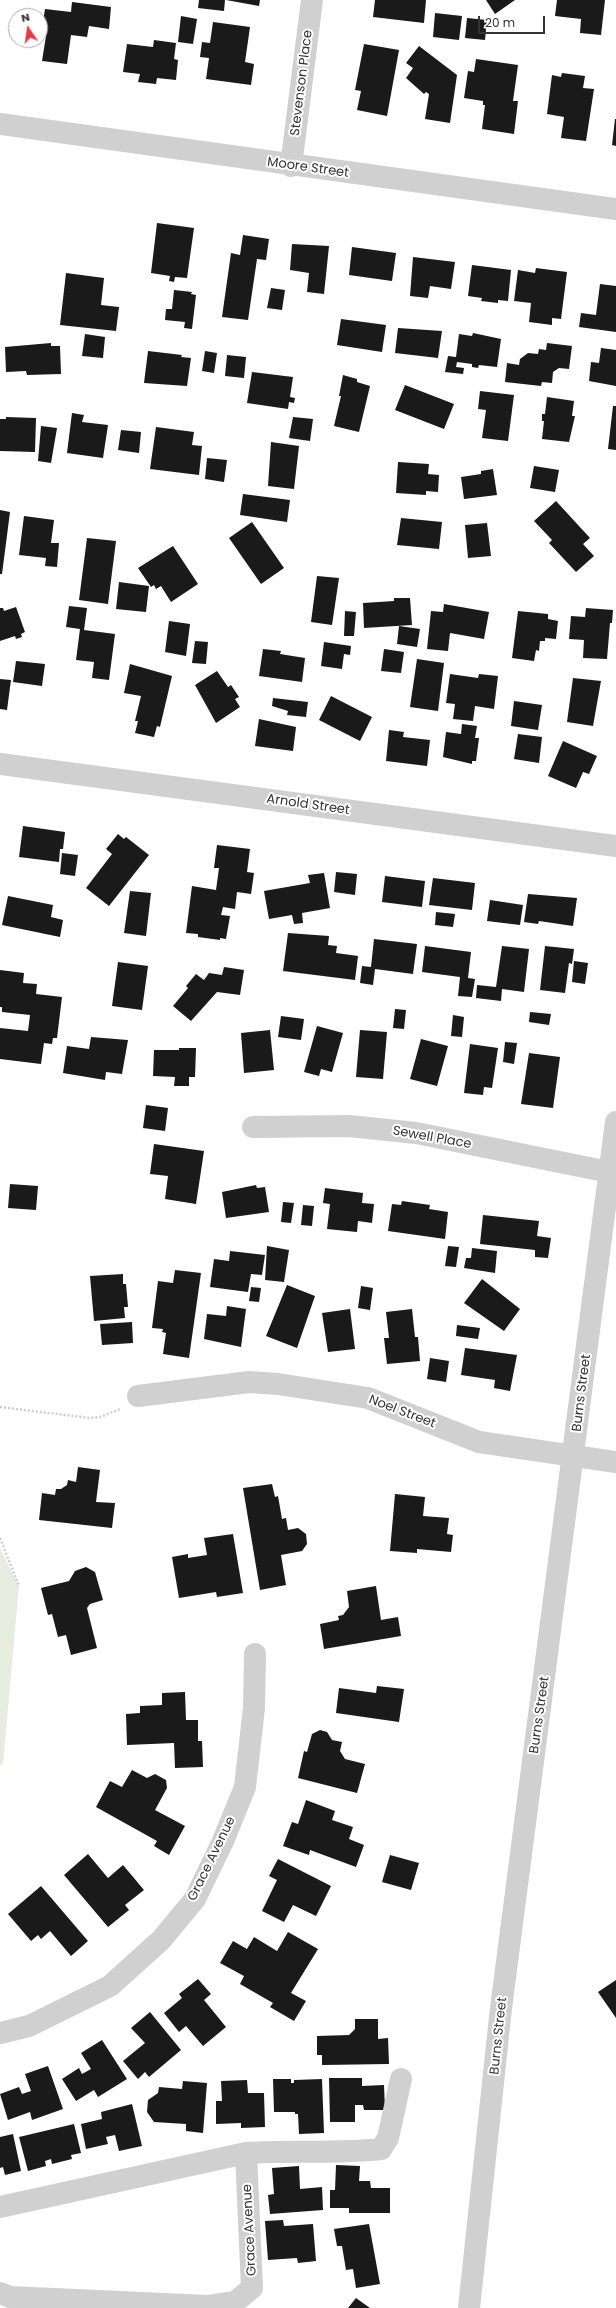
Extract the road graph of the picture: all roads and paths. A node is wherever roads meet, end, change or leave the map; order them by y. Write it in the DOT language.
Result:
graph roads {
  1 [pos="312,0"];
  2 [pos="0,124"];
  3 [pos="291,166"];
  4 [pos="616,210"];
  5 [pos="0,764"];
  6 [pos="616,846"];
  7 [pos="616,1122"];
  8 [pos="253,1127"];
  9 [pos="609,1172"];
  10 [pos="138,1396"];
  11 [pos="0,1407"];
  12 [pos="574,1456"];
  13 [pos="616,1462"];
  14 [pos="0,1538"];
  15 [pos="19,1586"];
  16 [pos="255,1654"];
  17 [pos="0,2033"];
  18 [pos="401,2079"];
  19 [pos="246,2153"];
  20 [pos="0,2207"];
  21 [pos="0,2293"];
  22 [pos="470,2308"];
  1 -- 3 [label="street, Stevenson Place"];
  2 -- 3 [label="street, Moore Street"];
  3 -- 4 [label="street, Moore Street"];
  5 -- 6 [label="street, Arnold Street"];
  7 -- 9 [label="street, Burns Street"];
  8 -- 9 [label="street, Sewell Place"];
  9 -- 12 [label="street, Burns Street"];
  10 -- 11 [label="path"];
  10 -- 12 [label="street, Noel Street"];
  12 -- 13 [label="street, Noel Street"];
  12 -- 22 [label="street, Burns Street"];
  14 -- 15 [label="path"];
  16 -- 17 [label="street, Grace Avenue"];
  18 -- 19 [label="street"];
  19 -- 20 [label="street"];
  19 -- 21 [label="street, Grace Avenue"];
}
